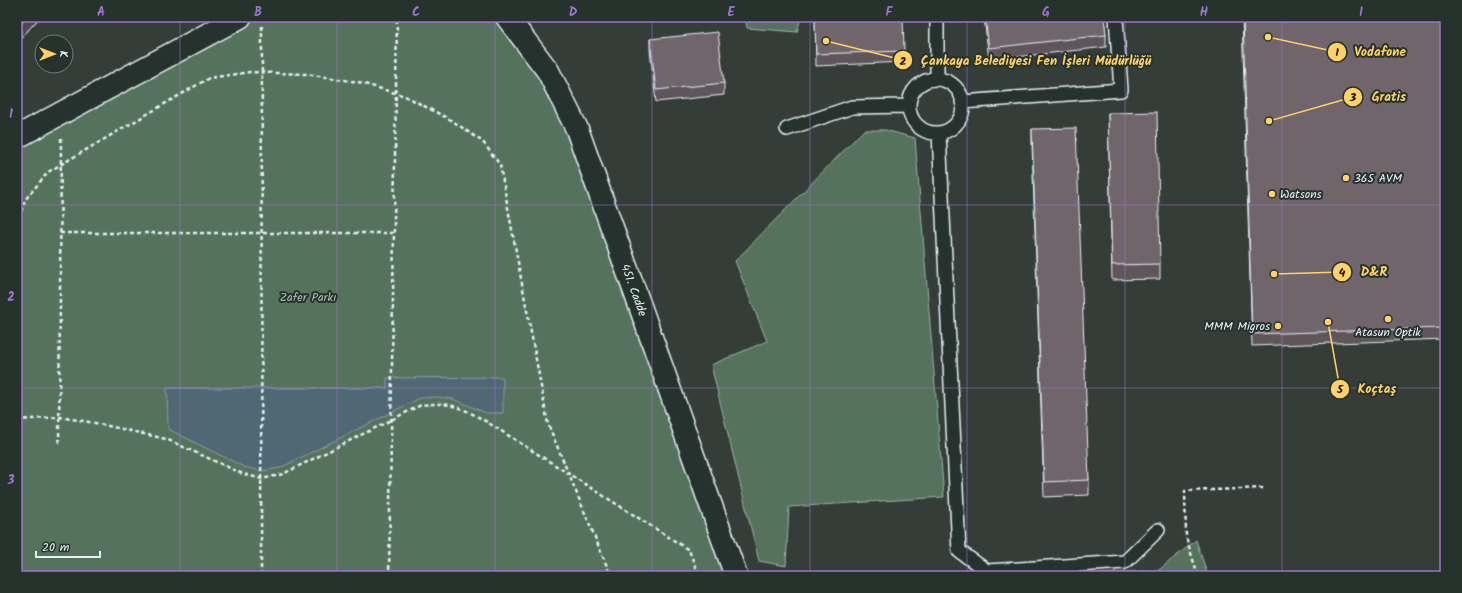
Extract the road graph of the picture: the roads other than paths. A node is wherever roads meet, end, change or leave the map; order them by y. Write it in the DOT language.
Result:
graph roads {
  1 [pos="240,17"];
  2 [pos="507,17"];
  3 [pos="937,17"];
  4 [pos="1116,17"];
  5 [pos="937,79"];
  6 [pos="962,102"];
  7 [pos="909,106"];
  8 [pos="787,129"];
  9 [pos="939,133"];
  10 [pos="17,137"];
  11 [pos="1158,530"];
  12 [pos="736,576"];
  1 -- 10 [label="street"];
  2 -- 12 [label="street, 451. Cadde"];
  3 -- 5 [label="lane"];
  4 -- 6 [label="lane"];
  5 -- 6 [label="lane"];
  5 -- 7 [label="lane"];
  6 -- 9 [label="lane"];
  7 -- 8 [label="lane"];
  7 -- 9 [label="lane"];
  9 -- 11 [label="lane"];
}
